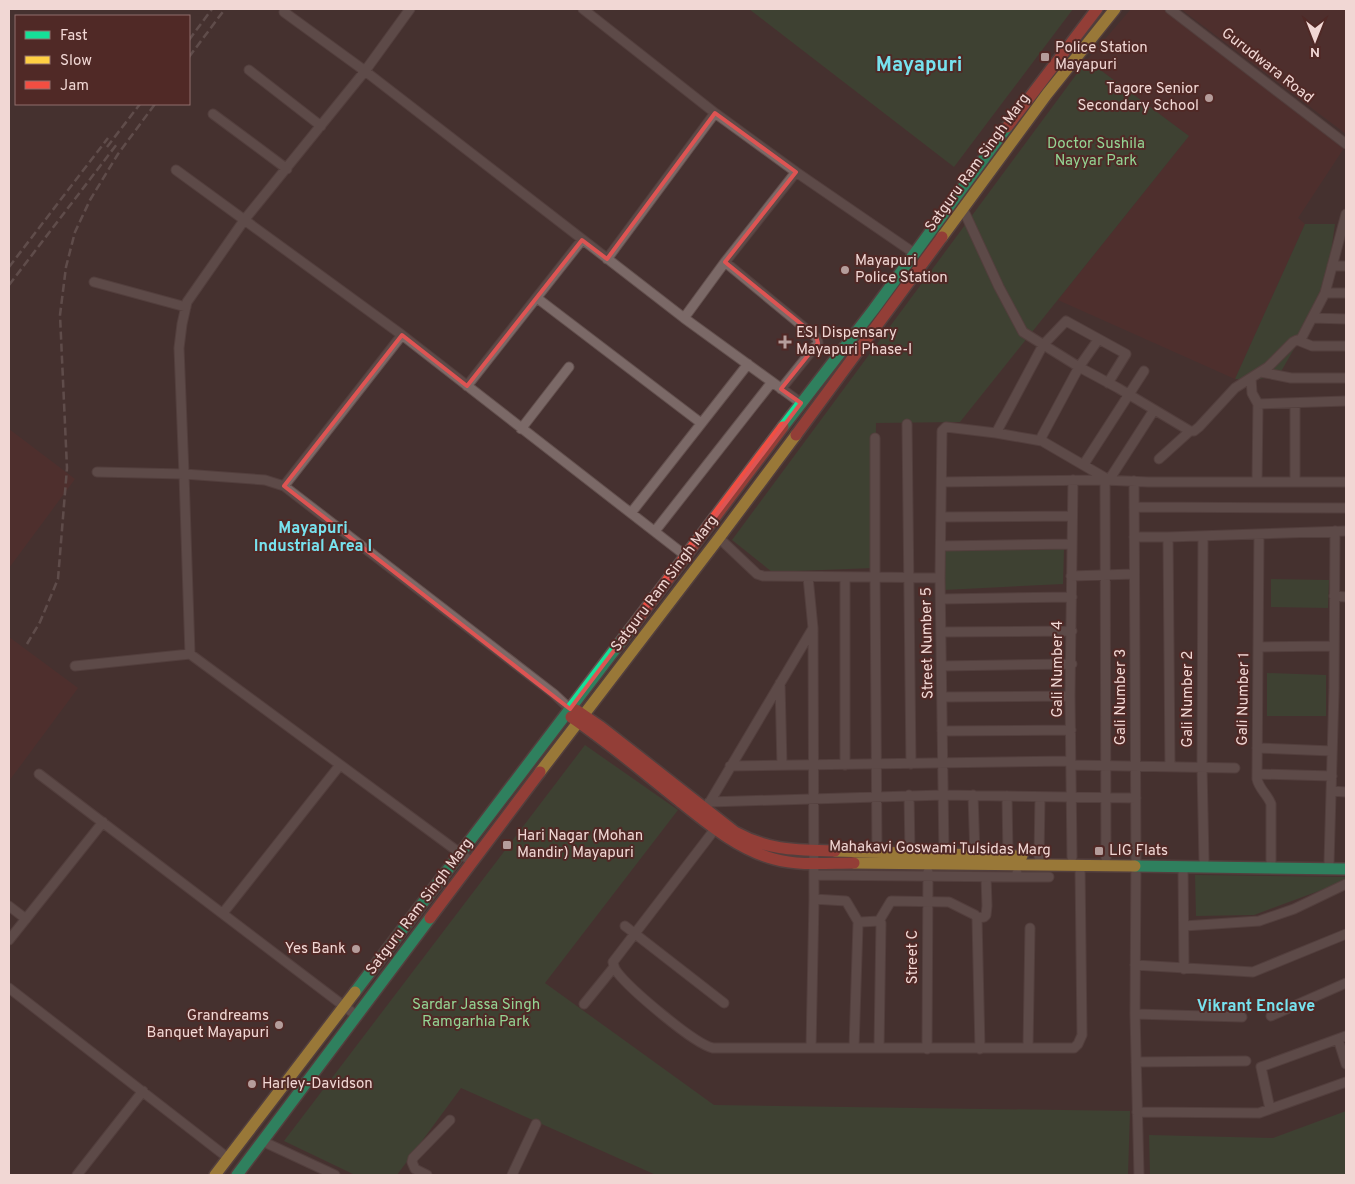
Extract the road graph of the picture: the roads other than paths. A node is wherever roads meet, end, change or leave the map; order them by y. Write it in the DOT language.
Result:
graph roads {
  1 [pos="410,9"];
  2 [pos="583,9"];
  3 [pos="1097,9"];
  4 [pos="1115,9"];
  5 [pos="1170,9"];
  6 [pos="284,12"];
  7 [pos="249,70"];
  8 [pos="365,71"];
  9 [pos="715,113"];
  10 [pos="213,114"];
  11 [pos="321,126"];
  12 [pos="1346,144"];
  13 [pos="286,169"];
  14 [pos="176,170"];
  15 [pos="796,172"];
  16 [pos="963,209"];
  17 [pos="1346,214"];
  18 [pos="245,219"];
  19 [pos="582,240"];
  20 [pos="1343,242"];
  21 [pos="914,253"];
  22 [pos="607,258"];
  23 [pos="725,262"];
  24 [pos="1332,266"];
  25 [pos="1346,266"];
  26 [pos="94,282"];
  27 [pos="1325,293"];
  28 [pos="1346,293"];
  29 [pos="537,298"];
  30 [pos="186,307"];
  31 [pos="684,318"];
  32 [pos="1312,318"];
  33 [pos="1346,319"];
  34 [pos="402,335"];
  35 [pos="1098,340"];
  36 [pos="1300,341"];
  37 [pos="1043,344"];
  38 [pos="1346,346"];
  39 [pos="748,364"];
  40 [pos="569,367"];
  41 [pos="1079,367"];
  42 [pos="1144,371"];
  43 [pos="1261,372"];
  44 [pos="1251,378"];
  45 [pos="1346,378"];
  46 [pos="772,382"];
  47 [pos="1108,383"];
  48 [pos="468,386"];
  49 [pos="782,389"];
  50 [pos="1129,396"];
  51 [pos="1346,401"];
  52 [pos="1294,402"];
  53 [pos="801,403"];
  54 [pos="1258,404"];
  55 [pos="1154,410"];
  56 [pos="702,423"];
  57 [pos="907,424"];
  58 [pos="522,429"];
  59 [pos="1190,431"];
  60 [pos="996,433"];
  61 [pos="875,438"];
  62 [pos="1042,440"];
  63 [pos="1159,459"];
  64 [pos="1084,464"];
  65 [pos="97,472"];
  66 [pos="184,474"];
  67 [pos="1073,480"];
  68 [pos="1107,480"];
  69 [pos="1134,481"];
  70 [pos="942,482"];
  71 [pos="1257,482"];
  72 [pos="1295,482"];
  73 [pos="1346,482"];
  74 [pos="284,486"];
  75 [pos="1134,508"];
  76 [pos="1346,508"];
  77 [pos="630,513"];
  78 [pos="1072,516"];
  79 [pos="942,517"];
  80 [pos="655,531"];
  81 [pos="1335,531"];
  82 [pos="1346,531"];
  83 [pos="1259,534"];
  84 [pos="1203,536"];
  85 [pos="1134,537"];
  86 [pos="1168,537"];
  87 [pos="719,538"];
  88 [pos="1072,544"];
  89 [pos="942,546"];
  90 [pos="686,556"];
  91 [pos="1134,574"];
  92 [pos="1105,575"];
  93 [pos="1071,576"];
  94 [pos="808,577"];
  95 [pos="845,577"];
  96 [pos="874,577"];
  97 [pos="910,577"];
  98 [pos="940,578"];
  99 [pos="1334,596"];
  100 [pos="1072,597"];
  101 [pos="1346,597"];
  102 [pos="942,599"];
  103 [pos="813,628"];
  104 [pos="1072,631"];
  105 [pos="942,632"];
  106 [pos="1334,646"];
  107 [pos="1258,647"];
  108 [pos="190,654"];
  109 [pos="1072,664"];
  110 [pos="75,666"];
  111 [pos="942,666"];
  112 [pos="780,682"];
  113 [pos="1070,696"];
  114 [pos="943,697"];
  115 [pos="570,709"];
  116 [pos="581,718"];
  117 [pos="1071,730"];
  118 [pos="942,731"];
  119 [pos="1257,748"];
  120 [pos="1332,751"];
  121 [pos="943,763"];
  122 [pos="1071,763"];
  123 [pos="877,764"];
  124 [pos="911,764"];
  125 [pos="340,765"];
  126 [pos="782,765"];
  127 [pos="812,765"];
  128 [pos="845,765"];
  129 [pos="1106,765"];
  130 [pos="1135,765"];
  131 [pos="730,766"];
  132 [pos="1170,766"];
  133 [pos="1202,767"];
  134 [pos="1235,768"];
  135 [pos="39,774"];
  136 [pos="1257,774"];
  137 [pos="1332,776"];
  138 [pos="1331,791"];
  139 [pos="1346,792"];
  140 [pos="909,795"];
  141 [pos="943,795"];
  142 [pos="973,795"];
  143 [pos="877,796"];
  144 [pos="1007,796"];
  145 [pos="1040,797"];
  146 [pos="1071,798"];
  147 [pos="1106,798"];
  148 [pos="1136,798"];
  149 [pos="813,799"];
  150 [pos="708,806"];
  151 [pos="103,822"];
  152 [pos="715,829"];
  153 [pos="459,852"];
  154 [pos="877,852"];
  155 [pos="910,853"];
  156 [pos="944,854"];
  157 [pos="975,855"];
  158 [pos="1008,856"];
  159 [pos="814,857"];
  160 [pos="1039,857"];
  161 [pos="1106,858"];
  162 [pos="928,859"];
  163 [pos="1204,861"];
  164 [pos="472,862"];
  165 [pos="1076,862"];
  166 [pos="1136,862"];
  167 [pos="1329,863"];
  168 [pos="1346,863"];
  169 [pos="1271,865"];
  170 [pos="1183,866"];
  171 [pos="1346,870"];
  172 [pos="1016,871"];
  173 [pos="814,875"];
  174 [pos="928,877"];
  175 [pos="986,877"];
  176 [pos="1049,877"];
  177 [pos="1346,884"];
  178 [pos="814,899"];
  179 [pos="927,901"];
  180 [pos="9,906"];
  181 [pos="224,913"];
  182 [pos="977,918"];
  183 [pos="26,919"];
  184 [pos="879,921"];
  185 [pos="859,922"];
  186 [pos="625,926"];
  187 [pos="1184,926"];
  188 [pos="1030,928"];
  189 [pos="635,932"];
  190 [pos="1346,934"];
  191 [pos="9,940"];
  192 [pos="1135,965"];
  193 [pos="614,967"];
  194 [pos="1184,969"];
  195 [pos="1346,984"];
  196 [pos="9,988"];
  197 [pos="584,1004"];
  198 [pos="724,1004"];
  199 [pos="344,1005"];
  200 [pos="1135,1014"];
  201 [pos="357,1016"];
  202 [pos="1271,1016"];
  203 [pos="1242,1017"];
  204 [pos="1342,1037"];
  205 [pos="811,1048"];
  206 [pos="854,1048"];
  207 [pos="879,1048"];
  208 [pos="1028,1048"];
  209 [pos="927,1049"];
  210 [pos="980,1049"];
  211 [pos="1246,1061"];
  212 [pos="1136,1062"];
  213 [pos="1346,1064"];
  214 [pos="1346,1082"];
  215 [pos="143,1091"];
  216 [pos="1270,1109"];
  217 [pos="1137,1112"];
  218 [pos="450,1120"];
  219 [pos="536,1124"];
  220 [pos="262,1141"];
  221 [pos="228,1158"];
  222 [pos="422,1174"];
  223 [pos="77,1175"];
  224 [pos="215,1175"];
  225 [pos="236,1175"];
  226 [pos="335,1175"];
  227 [pos="512,1175"];
  228 [pos="1139,1175"];
  1 -- 8 [label="street"];
  2 -- 9 [label="street"];
  3 -- 21 [label="main road, Satguru Ram Singh Marg"];
  4 -- 16 [label="main road, Satguru Ram Singh Marg"];
  5 -- 12 [label="street, Gurudwara Road"];
  6 -- 8 [label="street"];
  7 -- 11 [label="street"];
  8 -- 11 [label="street"];
  8 -- 19 [label="street"];
  9 -- 15 [label="street"];
  9 -- 22 [label="street"];
  10 -- 13 [label="street"];
  11 -- 13 [label="street"];
  13 -- 18 [label="street"];
  14 -- 18 [label="street"];
  15 -- 21 [label="street"];
  15 -- 23 [label="street"];
  16 -- 37 [label="street"];
  16 -- 87 [label="main road, Satguru Ram Singh Marg"];
  17 -- 20 [label="street"];
  18 -- 30 [label="street"];
  18 -- 34 [label="street"];
  19 -- 22 [label="street"];
  19 -- 29 [label="street"];
  20 -- 24 [label="street"];
  21 -- 53 [label="main road, Satguru Ram Singh Marg"];
  22 -- 31 [label="street"];
  23 -- 31 [label="street"];
  23 -- 49 [label="street"];
  24 -- 25 [label="street"];
  24 -- 27 [label="street"];
  26 -- 30 [label="street"];
  27 -- 28 [label="street"];
  27 -- 32 [label="street"];
  29 -- 48 [label="street"];
  29 -- 56 [label="street"];
  30 -- 66 [label="street"];
  31 -- 39 [label="street"];
  32 -- 33 [label="street"];
  32 -- 36 [label="street"];
  34 -- 48 [label="street"];
  34 -- 74 [label="street"];
  35 -- 37 [label="street"];
  35 -- 41 [label="street"];
  35 -- 47 [label="street"];
  36 -- 38 [label="street"];
  36 -- 43 [label="street"];
  37 -- 41 [label="street"];
  37 -- 60 [label="street"];
  39 -- 46 [label="street"];
  39 -- 56 [label="street"];
  40 -- 58 [label="street"];
  41 -- 47 [label="street"];
  41 -- 62 [label="street"];
  42 -- 50 [label="street"];
  43 -- 44 [label="street"];
  43 -- 45 [label="street"];
  44 -- 54 [label="street"];
  44 -- 59 [label="street"];
  46 -- 49 [label="street"];
  46 -- 80 [label="street"];
  47 -- 50 [label="street"];
  48 -- 58 [label="street"];
  49 -- 53 [label="street"];
  50 -- 55 [label="street"];
  50 -- 64 [label="street"];
  51 -- 52 [label="street"];
  52 -- 54 [label="street"];
  52 -- 72 [label="street"];
  53 -- 90 [label="main road, Satguru Ram Singh Marg"];
  54 -- 71 [label="street"];
  55 -- 59 [label="street"];
  55 -- 68 [label="street"];
  56 -- 77 [label="street"];
  57 -- 97 [label="street"];
  58 -- 77 [label="street"];
  59 -- 63 [label="street"];
  60 -- 62 [label="street"];
  60 -- 70 [label="street, Street Number 5"];
  61 -- 96 [label="street"];
  62 -- 64 [label="street"];
  64 -- 68 [label="street"];
  65 -- 66 [label="street"];
  66 -- 74 [label="street"];
  66 -- 108 [label="street"];
  67 -- 68 [label="street"];
  67 -- 70 [label="street"];
  67 -- 78 [label="street, Gali Number 4"];
  68 -- 69 [label="street"];
  68 -- 92 [label="street"];
  69 -- 71 [label="street"];
  69 -- 75 [label="street, Gali Number 3"];
  70 -- 79 [label="street, Street Number 5"];
  71 -- 72 [label="street"];
  72 -- 73 [label="street"];
  74 -- 115 [label="street"];
  75 -- 76 [label="street"];
  75 -- 85 [label="street, Gali Number 3"];
  77 -- 80 [label="street"];
  78 -- 79 [label="street"];
  78 -- 88 [label="street, Gali Number 4"];
  79 -- 89 [label="street, Street Number 5"];
  80 -- 90 [label="street"];
  81 -- 82 [label="street"];
  81 -- 83 [label="street"];
  81 -- 99 [label="street"];
  83 -- 84 [label="street"];
  83 -- 107 [label="street, Gali Number 1"];
  84 -- 86 [label="street"];
  84 -- 133 [label="street, Gali Number 2"];
  85 -- 86 [label="street"];
  85 -- 91 [label="street, Gali Number 3"];
  86 -- 132 [label="street"];
  87 -- 94 [label="street"];
  87 -- 116 [label="main road, Satguru Ram Singh Marg"];
  88 -- 89 [label="street"];
  88 -- 93 [label="street, Gali Number 4"];
  89 -- 98 [label="street, Street Number 5"];
  90 -- 115 [label="main road, Satguru Ram Singh Marg"];
  91 -- 92 [label="street"];
  91 -- 130 [label="street, Gali Number 3"];
  92 -- 93 [label="street"];
  92 -- 129 [label="street"];
  93 -- 100 [label="street, Gali Number 4"];
  94 -- 95 [label="street"];
  94 -- 103 [label="street"];
  95 -- 96 [label="street"];
  95 -- 128 [label="street"];
  96 -- 97 [label="street"];
  96 -- 123 [label="street"];
  97 -- 98 [label="street"];
  97 -- 124 [label="street"];
  98 -- 102 [label="street, Street Number 5"];
  99 -- 101 [label="street"];
  99 -- 106 [label="street"];
  100 -- 102 [label="street"];
  100 -- 104 [label="street, Gali Number 4"];
  102 -- 105 [label="street, Street Number 5"];
  103 -- 112 [label="street"];
  103 -- 127 [label="street"];
  104 -- 105 [label="street"];
  104 -- 109 [label="street, Gali Number 4"];
  105 -- 111 [label="street, Street Number 5"];
  106 -- 107 [label="street"];
  106 -- 120 [label="street"];
  107 -- 119 [label="street, Gali Number 1"];
  108 -- 110 [label="street"];
  108 -- 125 [label="street"];
  109 -- 111 [label="street"];
  109 -- 113 [label="street, Gali Number 4"];
  111 -- 114 [label="street, Street Number 5"];
  112 -- 126 [label="street"];
  112 -- 131 [label="street"];
  113 -- 114 [label="street"];
  113 -- 117 [label="street, Gali Number 4"];
  114 -- 118 [label="street, Street Number 5"];
  115 -- 116 [label="main road"];
  115 -- 153 [label="main road, Satguru Ram Singh Marg"];
  116 -- 150 [label="main road, Mahakavi Goswami Tulsidas Marg"];
  116 -- 152 [label="main road, Mahakavi Goswami Tulsidas Marg"];
  116 -- 164 [label="main road, Satguru Ram Singh Marg"];
  117 -- 118 [label="street"];
  117 -- 122 [label="street, Gali Number 4"];
  118 -- 121 [label="street, Street Number 5"];
  119 -- 120 [label="street"];
  119 -- 136 [label="street, Gali Number 1"];
  120 -- 137 [label="street"];
  121 -- 122 [label="street"];
  121 -- 124 [label="street"];
  121 -- 141 [label="street, Street Number 5"];
  122 -- 129 [label="street"];
  122 -- 146 [label="street, Gali Number 4"];
  123 -- 124 [label="street"];
  123 -- 128 [label="street"];
  123 -- 143 [label="street"];
  125 -- 153 [label="street"];
  125 -- 181 [label="street"];
  126 -- 127 [label="street"];
  126 -- 131 [label="street"];
  127 -- 128 [label="street"];
  127 -- 149 [label="street"];
  129 -- 130 [label="street"];
  129 -- 147 [label="street"];
  130 -- 132 [label="street"];
  130 -- 148 [label="street, Gali Number 3"];
  131 -- 150 [label="street"];
  132 -- 133 [label="street"];
  133 -- 134 [label="street"];
  133 -- 163 [label="street, Gali Number 2"];
  135 -- 151 [label="street"];
  136 -- 137 [label="street"];
  136 -- 169 [label="street, Gali Number 1"];
  137 -- 138 [label="street"];
  138 -- 139 [label="street"];
  138 -- 167 [label="street"];
  140 -- 141 [label="street"];
  140 -- 143 [label="street"];
  140 -- 155 [label="street"];
  141 -- 142 [label="street"];
  141 -- 156 [label="street, Street Number 5"];
  142 -- 144 [label="street"];
  142 -- 157 [label="street"];
  143 -- 149 [label="street"];
  143 -- 154 [label="street"];
  144 -- 145 [label="street"];
  144 -- 158 [label="street"];
  145 -- 146 [label="street"];
  145 -- 160 [label="street"];
  146 -- 147 [label="street"];
  146 -- 165 [label="street, Gali Number 4"];
  147 -- 148 [label="street"];
  147 -- 161 [label="street"];
  148 -- 166 [label="street, Gali Number 3"];
  149 -- 150 [label="street"];
  149 -- 159 [label="street"];
  150 -- 159 [label="main road, Mahakavi Goswami Tulsidas Marg"];
  151 -- 181 [label="street"];
  151 -- 183 [label="street"];
  152 -- 159 [label="main road, Mahakavi Goswami Tulsidas Marg"];
  152 -- 189 [label="street"];
  153 -- 164 [label="street"];
  153 -- 199 [label="main road, Satguru Ram Singh Marg"];
  154 -- 155 [label="main road, Mahakavi Goswami Tulsidas Marg"];
  154 -- 159 [label="main road, Mahakavi Goswami Tulsidas Marg"];
  155 -- 162 [label="main road, Mahakavi Goswami Tulsidas Marg"];
  156 -- 157 [label="main road, Mahakavi Goswami Tulsidas Marg"];
  156 -- 162 [label="main road, Mahakavi Goswami Tulsidas Marg"];
  157 -- 158 [label="main road, Mahakavi Goswami Tulsidas Marg"];
  158 -- 160 [label="main road, Mahakavi Goswami Tulsidas Marg"];
  159 -- 162 [label="main road, Mahakavi Goswami Tulsidas Marg"];
  159 -- 173 [label="street"];
  160 -- 165 [label="main road, Mahakavi Goswami Tulsidas Marg"];
  161 -- 165 [label="main road, Mahakavi Goswami Tulsidas Marg"];
  161 -- 166 [label="main road, Mahakavi Goswami Tulsidas Marg"];
  162 -- 172 [label="main road, Mahakavi Goswami Tulsidas Marg"];
  162 -- 174 [label="street, Street C"];
  163 -- 166 [label="main road, Mahakavi Goswami Tulsidas Marg"];
  163 -- 169 [label="main road, Mahakavi Goswami Tulsidas Marg"];
  164 -- 201 [label="main road, Satguru Ram Singh Marg"];
  165 -- 166 [label="main road, Mahakavi Goswami Tulsidas Marg"];
  165 -- 172 [label="main road, Mahakavi Goswami Tulsidas Marg"];
  165 -- 208 [label="street, Gali Number 4"];
  166 -- 170 [label="main road, Mahakavi Goswami Tulsidas Marg"];
  166 -- 192 [label="street, Gali Number 3"];
  167 -- 168 [label="main road, Mahakavi Goswami Tulsidas Marg"];
  167 -- 169 [label="main road, Mahakavi Goswami Tulsidas Marg"];
  169 -- 170 [label="main road, Mahakavi Goswami Tulsidas Marg"];
  169 -- 171 [label="main road, Mahakavi Goswami Tulsidas Marg"];
  170 -- 187 [label="street"];
  172 -- 175 [label="street"];
  172 -- 176 [label="street"];
  173 -- 174 [label="street"];
  173 -- 178 [label="street"];
  174 -- 175 [label="street"];
  174 -- 179 [label="street, Street C"];
  175 -- 182 [label="street"];
  177 -- 187 [label="street"];
  178 -- 185 [label="street"];
  178 -- 205 [label="street"];
  179 -- 182 [label="street"];
  179 -- 184 [label="street"];
  179 -- 209 [label="street, Street C"];
  180 -- 183 [label="street"];
  181 -- 199 [label="street"];
  182 -- 210 [label="street"];
  183 -- 191 [label="street"];
  184 -- 185 [label="street"];
  184 -- 207 [label="street"];
  185 -- 206 [label="street"];
  186 -- 189 [label="street"];
  187 -- 194 [label="street"];
  188 -- 208 [label="street"];
  189 -- 193 [label="street"];
  189 -- 198 [label="street"];
  190 -- 194 [label="street"];
  192 -- 194 [label="street"];
  192 -- 200 [label="street, Gali Number 3"];
  193 -- 197 [label="street"];
  193 -- 205 [label="street"];
  195 -- 202 [label="street"];
  196 -- 215 [label="street"];
  199 -- 201 [label="street"];
  199 -- 221 [label="main road, Satguru Ram Singh Marg"];
  200 -- 203 [label="street"];
  200 -- 212 [label="street, Gali Number 3"];
  201 -- 220 [label="main road, Satguru Ram Singh Marg"];
  204 -- 213 [label="street"];
  204 -- 216 [label="street"];
  205 -- 206 [label="street"];
  206 -- 207 [label="street"];
  207 -- 209 [label="street"];
  208 -- 210 [label="street"];
  209 -- 210 [label="street"];
  211 -- 212 [label="street"];
  212 -- 217 [label="street, Gali Number 3"];
  214 -- 216 [label="street"];
  215 -- 221 [label="street"];
  215 -- 223 [label="street"];
  216 -- 217 [label="street"];
  217 -- 228 [label="street, Gali Number 3"];
  218 -- 222 [label="street"];
  219 -- 227 [label="street"];
  220 -- 225 [label="main road, Satguru Ram Singh Marg"];
  220 -- 226 [label="street"];
  221 -- 224 [label="main road, Satguru Ram Singh Marg"];
}
